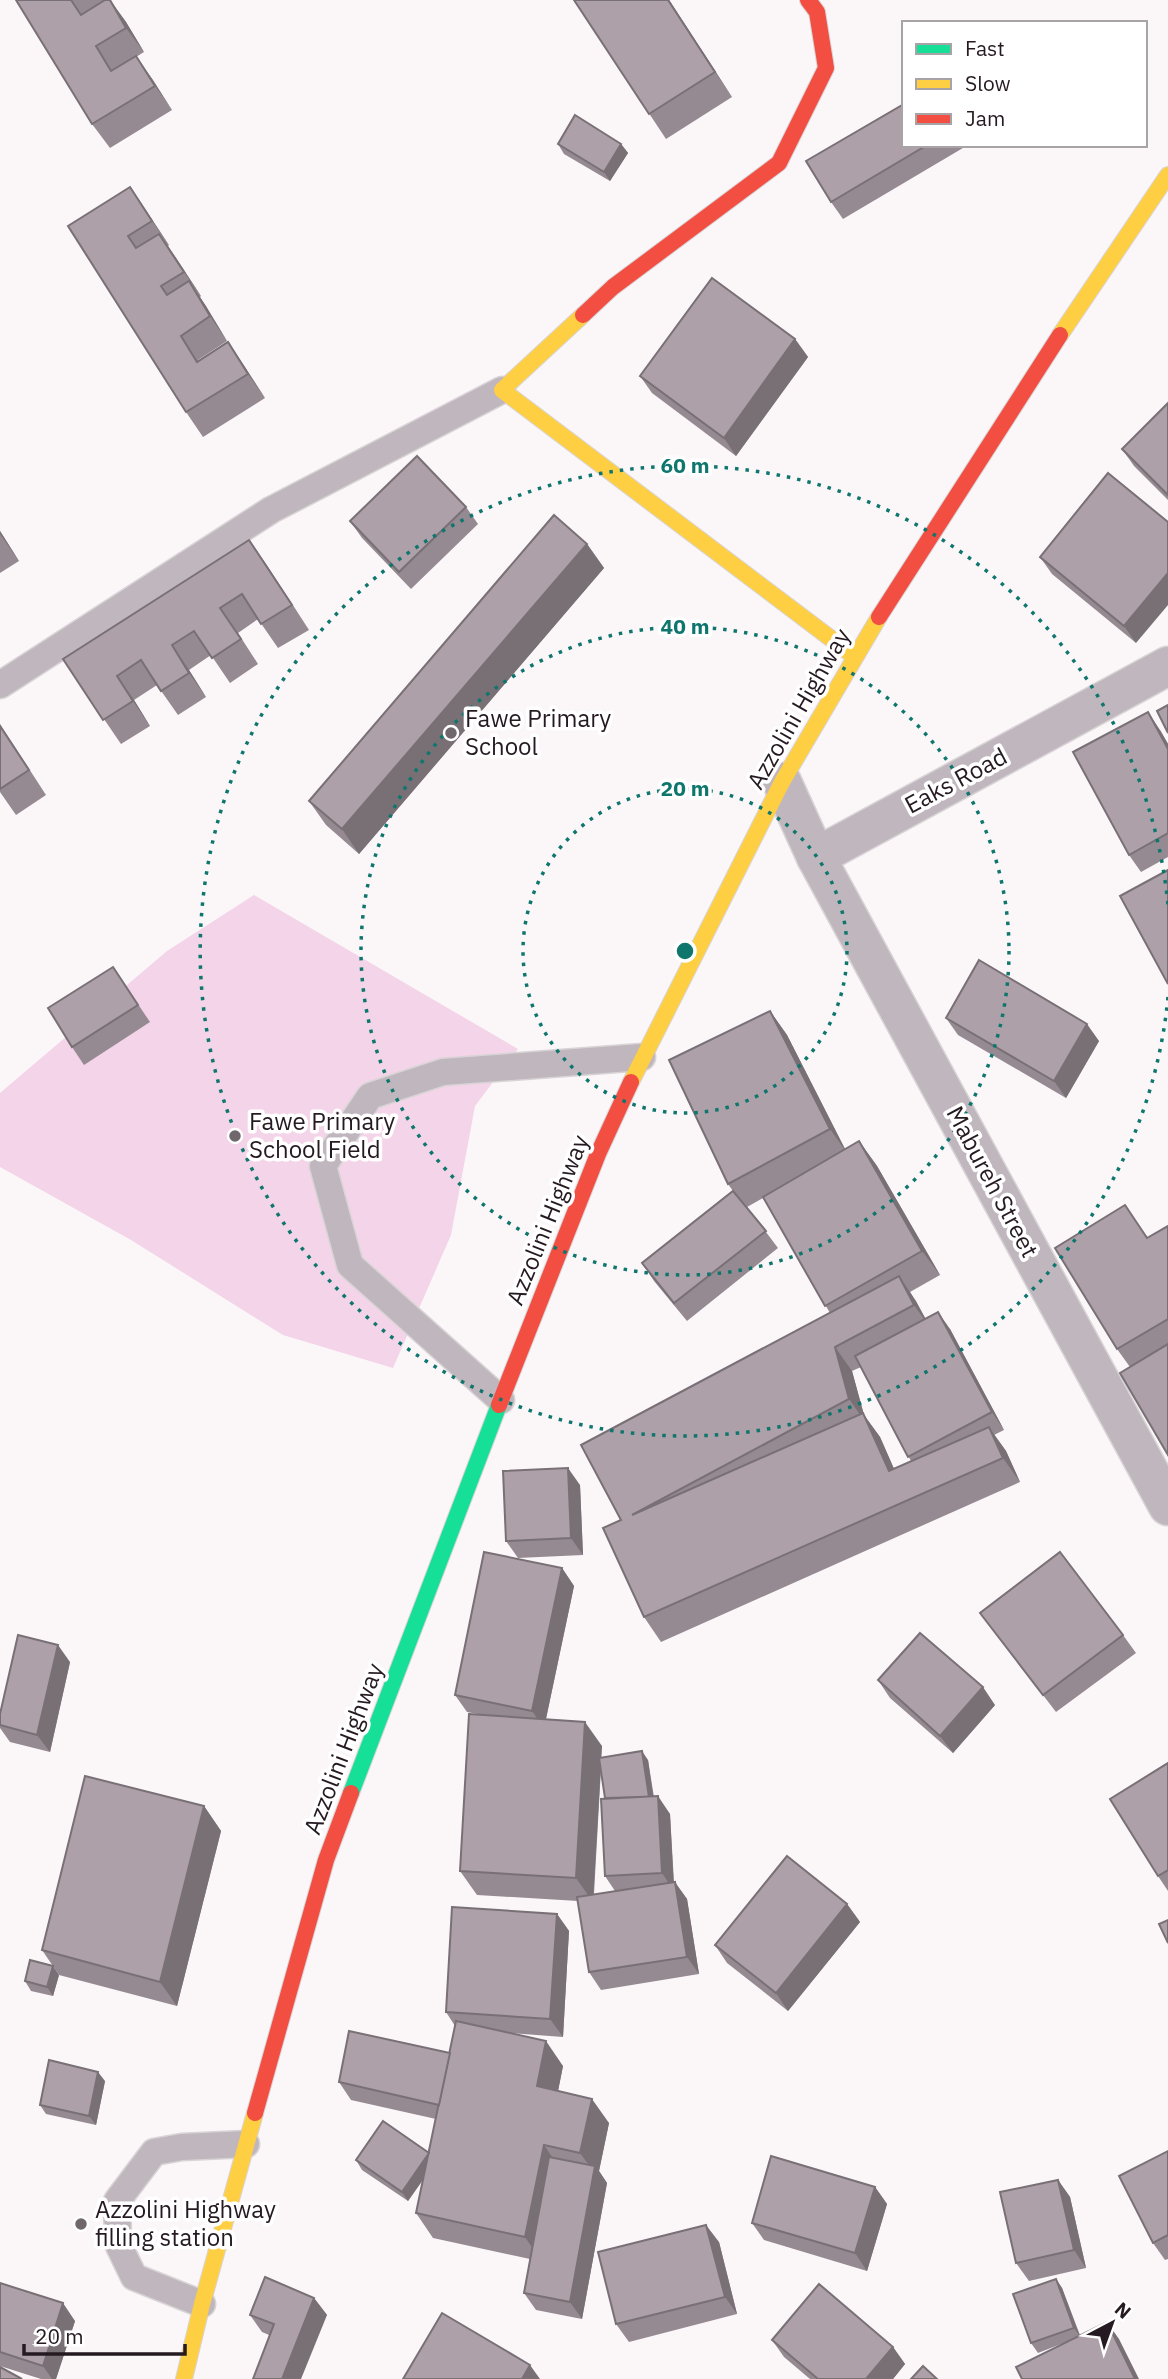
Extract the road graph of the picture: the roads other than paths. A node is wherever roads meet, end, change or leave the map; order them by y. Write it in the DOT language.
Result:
graph roads {
  1 [pos="808,0"];
  2 [pos="1168,175"];
  3 [pos="502,390"];
  4 [pos="854,656"];
  5 [pos="1168,666"];
  6 [pos="0,685"];
  7 [pos="782,782"];
  8 [pos="816,857"];
  9 [pos="642,1057"];
  10 [pos="501,1400"];
  11 [pos="1168,1506"];
  12 [pos="246,2144"];
  13 [pos="202,2304"];
  14 [pos="184,2379"];
  1 -- 3 [label="main road"];
  2 -- 4 [label="main road, Azzolini Highway"];
  3 -- 4 [label="main road"];
  3 -- 6 [label="lane"];
  4 -- 7 [label="main road, Azzolini Highway"];
  5 -- 8 [label="street, Eaks Road"];
  7 -- 8 [label="street"];
  7 -- 9 [label="main road, Azzolini Highway"];
  8 -- 11 [label="street, Mabureh Street"];
  9 -- 10 [label="main road, Azzolini Highway"];
  9 -- 10 [label="lane"];
  10 -- 12 [label="main road, Azzolini Highway"];
  12 -- 13 [label="main road, Azzolini Highway"];
  12 -- 13 [label="lane"];
  13 -- 14 [label="main road, Azzolini Highway"];
}
